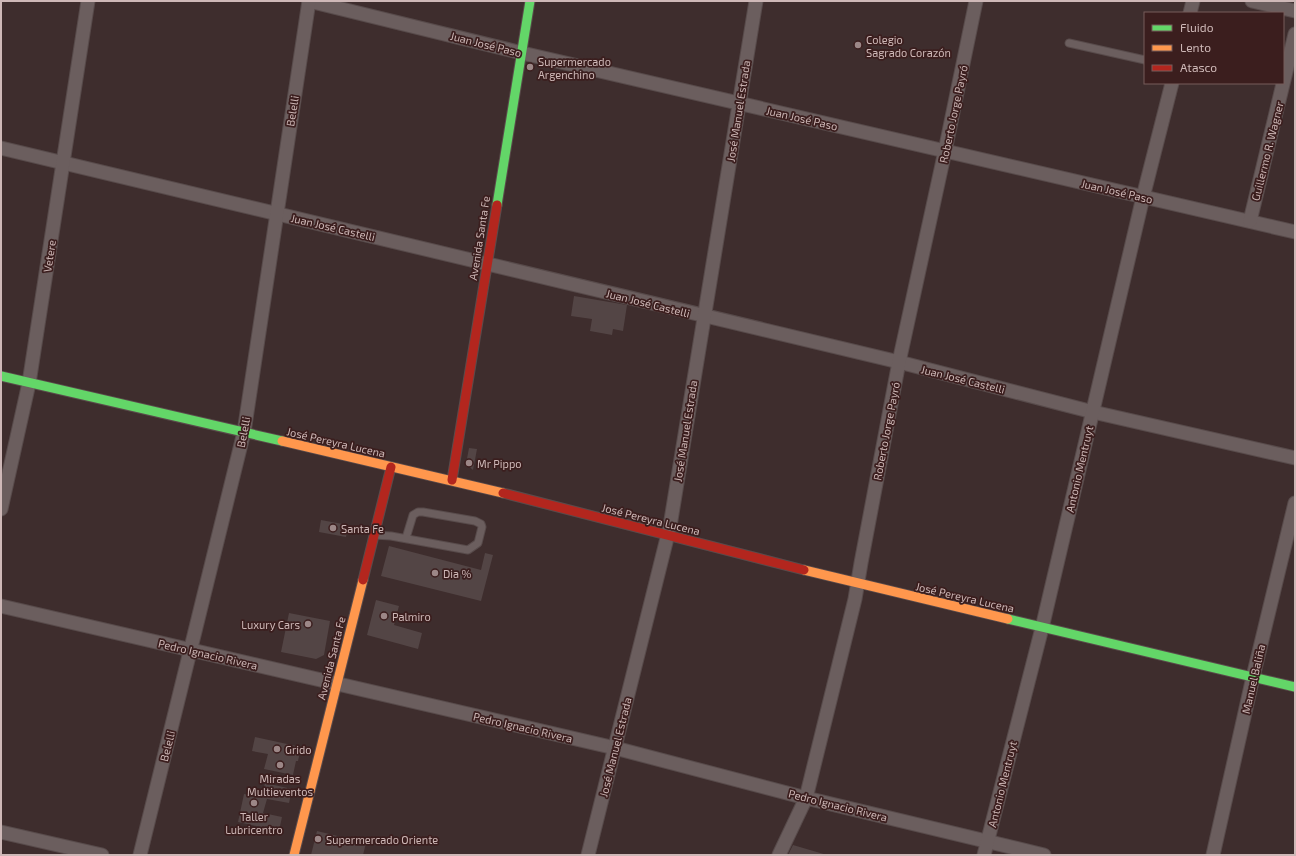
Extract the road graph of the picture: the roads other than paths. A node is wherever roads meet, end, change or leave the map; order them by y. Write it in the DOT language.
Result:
graph roads {
  1 [pos="88,1"];
  2 [pos="309,1"];
  3 [pos="530,1"];
  4 [pos="756,1"];
  5 [pos="976,1"];
  6 [pos="1193,1"];
  7 [pos="1252,1"];
  8 [pos="1295,11"];
  9 [pos="1190,12"];
  10 [pos="1295,34"];
  11 [pos="1069,43"];
  12 [pos="522,53"];
  13 [pos="1144,60"];
  14 [pos="1284,80"];
  15 [pos="1172,84"];
  16 [pos="1283,84"];
  17 [pos="740,103"];
  18 [pos="1,148"];
  19 [pos="946,151"];
  20 [pos="63,163"];
  21 [pos="1143,197"];
  22 [pos="276,214"];
  23 [pos="1250,221"];
  24 [pos="1295,232"];
  25 [pos="487,264"];
  26 [pos="704,316"];
  27 [pos="899,362"];
  28 [pos="1,376"];
  29 [pos="29,383"];
  30 [pos="1093,412"];
  31 [pos="244,432"];
  32 [pos="1295,458"];
  33 [pos="391,467"];
  34 [pos="452,480"];
  35 [pos="1295,502"];
  36 [pos="1,509"];
  37 [pos="374,535"];
  38 [pos="668,535"];
  39 [pos="406,538"];
  40 [pos="858,584"];
  41 [pos="1,606"];
  42 [pos="1042,628"];
  43 [pos="190,650"];
  44 [pos="1253,677"];
  45 [pos="337,683"];
  46 [pos="1295,687"];
  47 [pos="615,748"];
  48 [pos="806,798"];
  49 [pos="1,832"];
  50 [pos="987,841"];
  51 [pos="102,855"];
  52 [pos="140,855"];
  53 [pos="294,855"];
  54 [pos="588,855"];
  55 [pos="779,855"];
  56 [pos="984,855"];
  57 [pos="1044,855"];
  58 [pos="1213,855"];
  1 -- 20 [label="street, Vetere"];
  2 -- 12 [label="street, Juan José Paso"];
  2 -- 22 [label="street, Belelli"];
  3 -- 12 [label="street, Avenida Santa Fe"];
  4 -- 17 [label="street, José Manuel Estrada"];
  5 -- 19 [label="street, Roberto Jorge Payró"];
  6 -- 9 [label="street"];
  7 -- 8 [label="street"];
  10 -- 14 [label="street, Guillermo R. Wagner"];
  11 -- 13 [label="lane"];
  12 -- 17 [label="street, Juan José Paso"];
  12 -- 25 [label="street, Avenida Santa Fe"];
  15 -- 21 [label="street, Antonio Mentruyt"];
  16 -- 23 [label="street, Guillermo R. Wagner"];
  17 -- 19 [label="street, Juan José Paso"];
  17 -- 26 [label="street, José Manuel Estrada"];
  18 -- 20 [label="street, Juan José Castelli"];
  19 -- 21 [label="street, Juan José Paso"];
  19 -- 27 [label="street, Roberto Jorge Payró"];
  20 -- 22 [label="street, Juan José Castelli"];
  20 -- 29 [label="street, Vetere"];
  21 -- 23 [label="street, Juan José Paso"];
  21 -- 30 [label="street, Antonio Mentruyt"];
  22 -- 25 [label="street, Juan José Castelli"];
  22 -- 31 [label="street, Belelli"];
  23 -- 24 [label="street, Juan José Paso"];
  25 -- 26 [label="street, Juan José Castelli"];
  25 -- 34 [label="street, Avenida Santa Fe"];
  26 -- 27 [label="street, Juan José Castelli"];
  26 -- 38 [label="street, José Manuel Estrada"];
  27 -- 30 [label="street, Juan José Castelli"];
  27 -- 40 [label="street, Roberto Jorge Payró"];
  28 -- 29 [label="street, José Pereyra Lucena"];
  29 -- 31 [label="street, José Pereyra Lucena"];
  29 -- 36 [label="street, Vetere"];
  30 -- 32 [label="street, Juan José Castelli"];
  30 -- 42 [label="street, Antonio Mentruyt"];
  31 -- 33 [label="street, José Pereyra Lucena"];
  31 -- 43 [label="street, Belelli"];
  33 -- 34 [label="street, José Pereyra Lucena"];
  33 -- 37 [label="street, Avenida Santa Fe"];
  34 -- 38 [label="street, José Pereyra Lucena"];
  35 -- 44 [label="street, Manuel Baliña"];
  37 -- 39 [label="lane"];
  37 -- 45 [label="street, Avenida Santa Fe"];
  38 -- 40 [label="street, José Pereyra Lucena"];
  38 -- 47 [label="street, José Manuel Estrada"];
  39 -- 39 [label="lane"];
  40 -- 42 [label="street, José Pereyra Lucena"];
  40 -- 48 [label="street, Roberto Jorge Payró"];
  41 -- 43 [label="street, Pedro Ignacio Rivera"];
  42 -- 44 [label="street, José Pereyra Lucena"];
  42 -- 50 [label="street, Antonio Mentruyt"];
  43 -- 45 [label="street, Pedro Ignacio Rivera"];
  43 -- 52 [label="street, Belelli"];
  44 -- 46 [label="street, José Pereyra Lucena"];
  44 -- 58 [label="street, Manuel Baliña"];
  45 -- 47 [label="street, Pedro Ignacio Rivera"];
  45 -- 53 [label="street, Avenida Santa Fe"];
  47 -- 48 [label="street, Pedro Ignacio Rivera"];
  47 -- 54 [label="street, José Manuel Estrada"];
  48 -- 50 [label="street, Pedro Ignacio Rivera"];
  48 -- 55 [label="street, Roberto Jorge Payró"];
  49 -- 51 [label="street"];
  50 -- 56 [label="street, Antonio Mentruyt"];
  50 -- 57 [label="street, Pedro Ignacio Rivera"];
}
